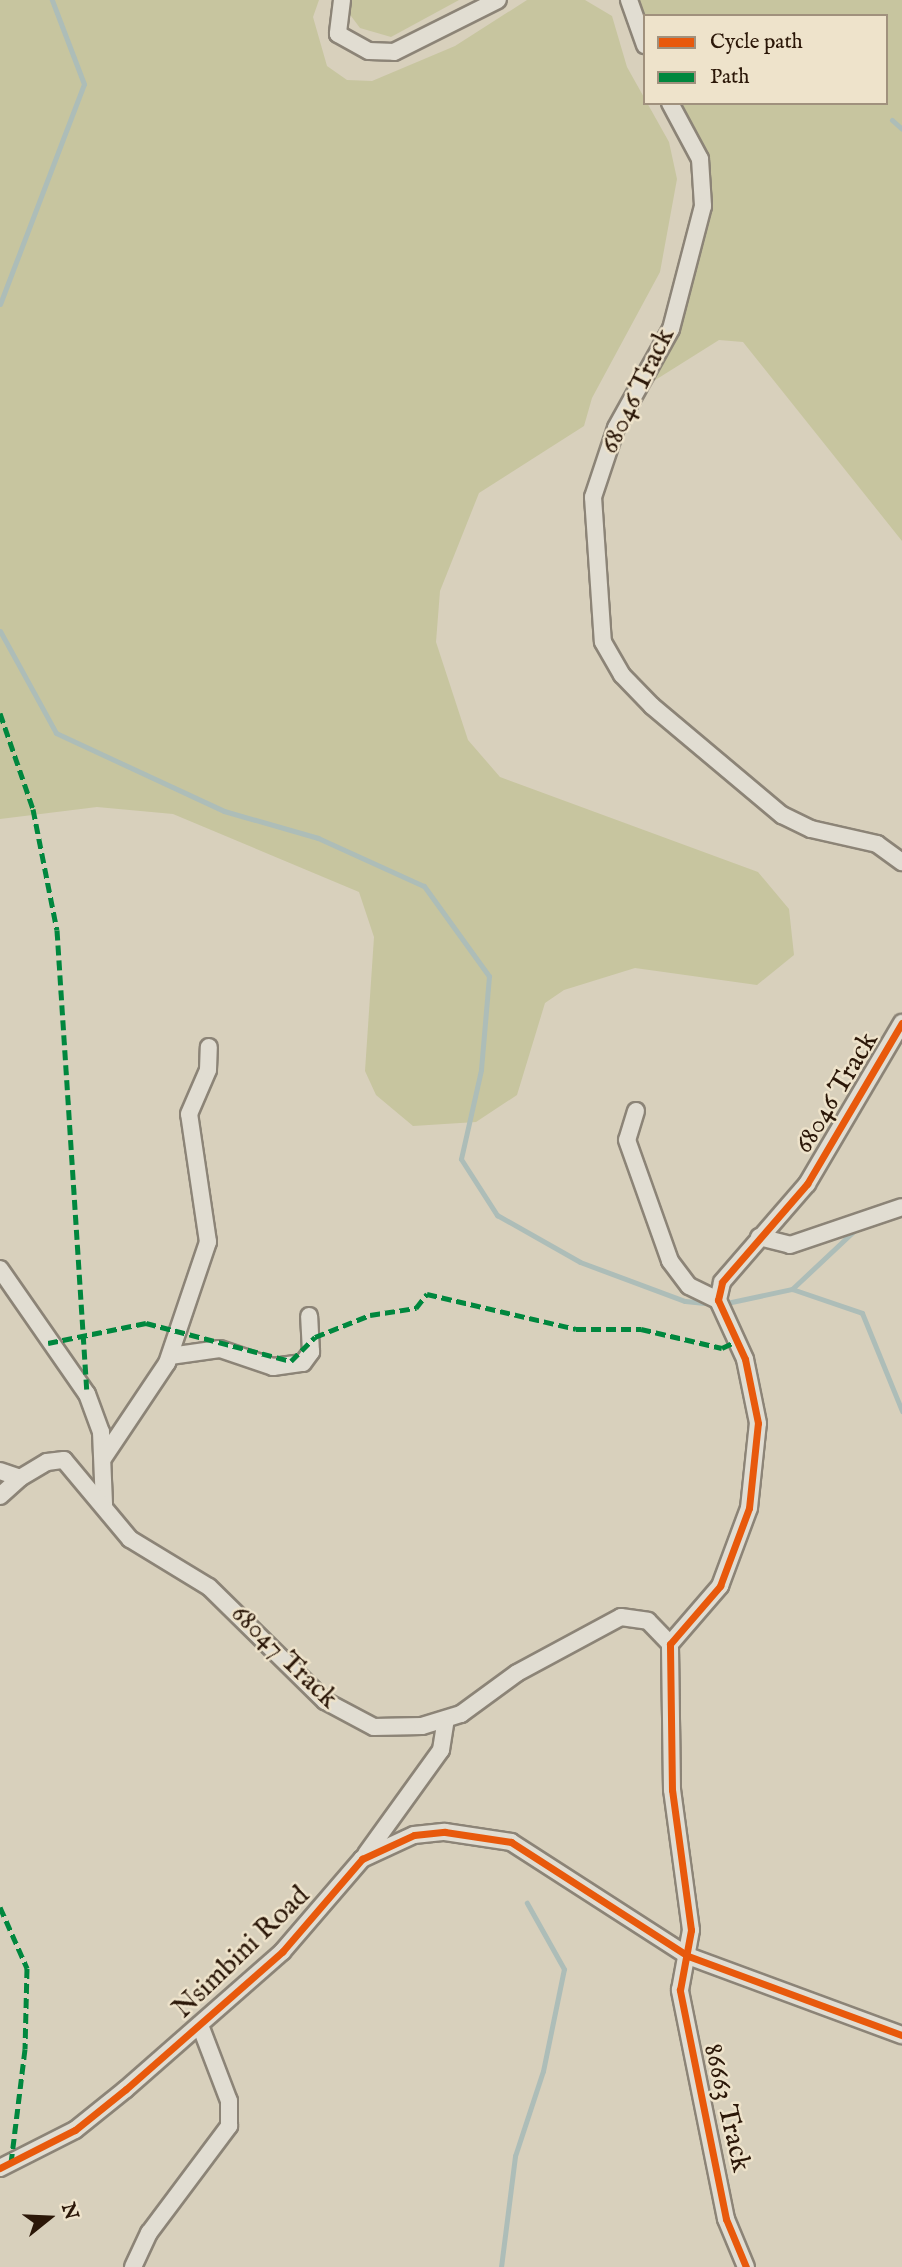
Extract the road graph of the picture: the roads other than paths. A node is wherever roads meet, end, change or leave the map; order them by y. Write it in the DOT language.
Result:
graph roads {
  1 [pos="342,0"];
  2 [pos="498,0"];
  3 [pos="629,0"];
  4 [pos="643,39"];
  5 [pos="671,105"];
  6 [pos="902,861"];
  7 [pos="902,1023"];
  8 [pos="209,1047"];
  9 [pos="636,1111"];
  10 [pos="902,1207"];
  11 [pos="759,1237"];
  12 [pos="0,1269"];
  13 [pos="718,1300"];
  14 [pos="309,1316"];
  15 [pos="170,1356"];
  16 [pos="104,1457"];
  17 [pos="0,1471"];
  18 [pos="20,1478"];
  19 [pos="0,1496"];
  20 [pos="104,1504"];
  21 [pos="670,1644"];
  22 [pos="446,1720"];
  23 [pos="362,1858"];
  24 [pos="688,1956"];
  25 [pos="200,2025"];
  26 [pos="902,2035"];
  27 [pos="0,2168"];
  28 [pos="133,2267"];
  29 [pos="746,2267"];
  1 -- 2 [label="street"];
  3 -- 4 [label="street"];
  5 -- 6 [label="street, 68046 Track"];
  7 -- 11 [label="street, 68046 Track"];
  8 -- 15 [label="street"];
  9 -- 13 [label="street"];
  10 -- 11 [label="street"];
  11 -- 13 [label="street, 68046 Track"];
  12 -- 16 [label="street"];
  13 -- 21 [label="street"];
  14 -- 15 [label="street"];
  15 -- 16 [label="street"];
  16 -- 20 [label="street"];
  17 -- 18 [label="street"];
  18 -- 19 [label="street"];
  18 -- 20 [label="street, 68047 Track"];
  20 -- 22 [label="street, 68047 Track"];
  21 -- 22 [label="street, 68047 Track"];
  21 -- 24 [label="street"];
  22 -- 23 [label="street"];
  23 -- 24 [label="street, Nsimbini Road"];
  23 -- 25 [label="street, Nsimbini Road"];
  24 -- 26 [label="street, Nsimbini Road"];
  24 -- 29 [label="street, 86663 Track"];
  25 -- 27 [label="street, Nsimbini Road"];
  25 -- 28 [label="street"];
}
